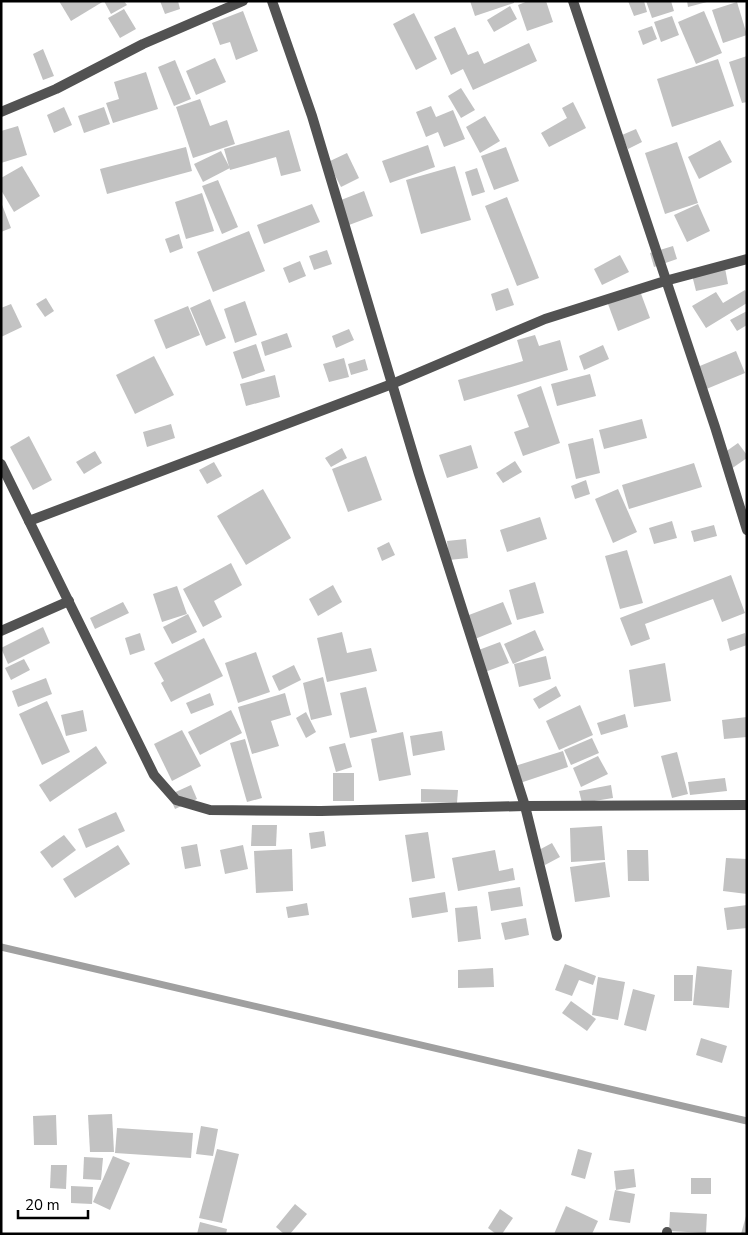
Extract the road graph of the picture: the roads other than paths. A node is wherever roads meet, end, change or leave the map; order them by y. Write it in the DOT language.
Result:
graph roads {
  1 [pos="243,1"];
  2 [pos="272,1"];
  3 [pos="573,1"];
  4 [pos="1,112"];
  5 [pos="747,259"];
  6 [pos="665,281"];
  7 [pos="392,384"];
  8 [pos="1,464"];
  9 [pos="29,521"];
  10 [pos="747,530"];
  11 [pos="69,601"];
  12 [pos="1,631"];
  13 [pos="747,805"];
  14 [pos="525,806"];
  15 [pos="556,936"];
  1 -- 4 [label="street"];
  2 -- 7 [label="street"];
  3 -- 6 [label="street"];
  5 -- 6 [label="street"];
  6 -- 7 [label="street"];
  6 -- 10 [label="street"];
  7 -- 9 [label="street"];
  7 -- 14 [label="street"];
  8 -- 9 [label="street"];
  9 -- 11 [label="street"];
  11 -- 12 [label="street"];
  11 -- 14 [label="street"];
  13 -- 14 [label="street"];
  14 -- 15 [label="street"];
}
